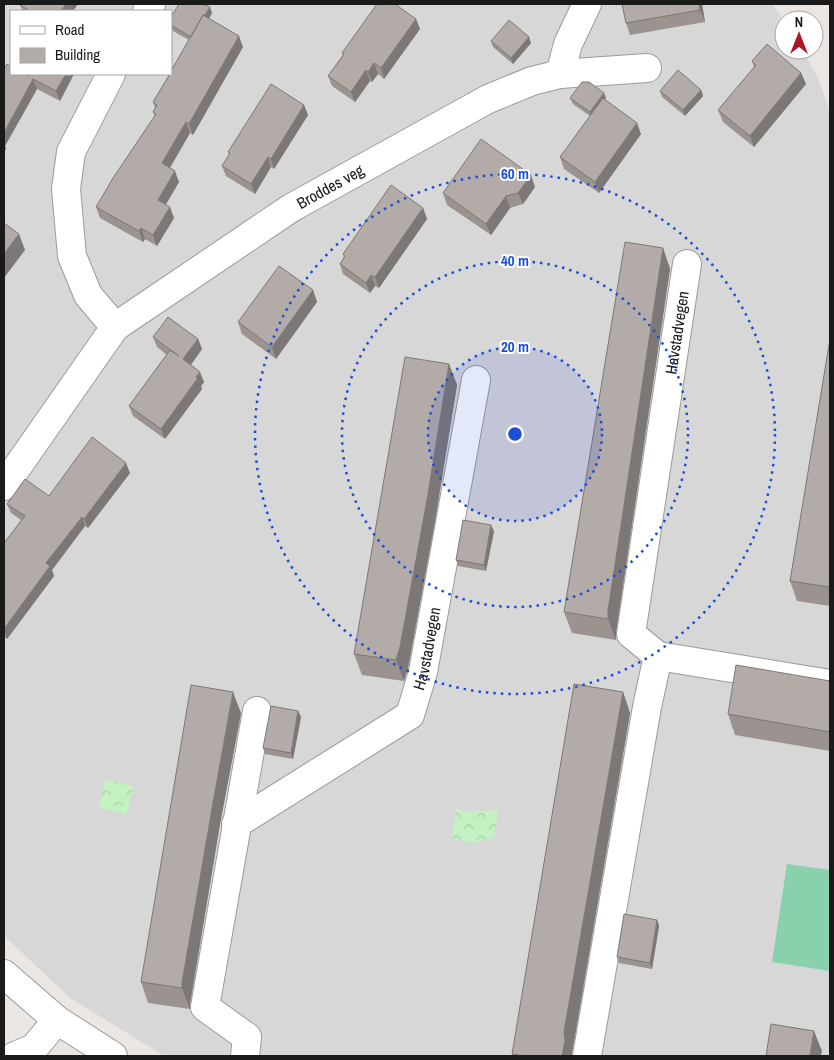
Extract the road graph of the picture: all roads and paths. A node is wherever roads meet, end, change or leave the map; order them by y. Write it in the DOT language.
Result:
graph roads {
  1 [pos="587,4"];
  2 [pos="647,68"];
  3 [pos="560,74"];
  4 [pos="110,75"];
  5 [pos="687,264"];
  6 [pos="116,327"];
  7 [pos="476,380"];
  8 [pos="4,486"];
  9 [pos="658,656"];
  10 [pos="830,684"];
  11 [pos="257,712"];
  12 [pos="236,824"];
  13 [pos="4,974"];
  14 [pos="63,1025"];
  15 [pos="592,1055"];
  16 [pos="15,1056"];
  17 [pos="73,1056"];
  18 [pos="113,1056"];
  19 [pos="245,1056"];
  1 -- 3 [label="street"];
  2 -- 3 [label="street, Broddes veg"];
  3 -- 6 [label="street, Broddes veg"];
  4 -- 6 [label="street"];
  5 -- 9 [label="street, Havstadvegen"];
  6 -- 8 [label="street, Broddes veg"];
  7 -- 12 [label="street, Havstadvegen"];
  9 -- 10 [label="street, Havstadvegen"];
  9 -- 15 [label="street"];
  11 -- 12 [label="street"];
  12 -- 19 [label="street"];
  13 -- 14 [label="street"];
  14 -- 16 [label="street"];
  14 -- 17 [label="street"];
  14 -- 18 [label="street"];
}
